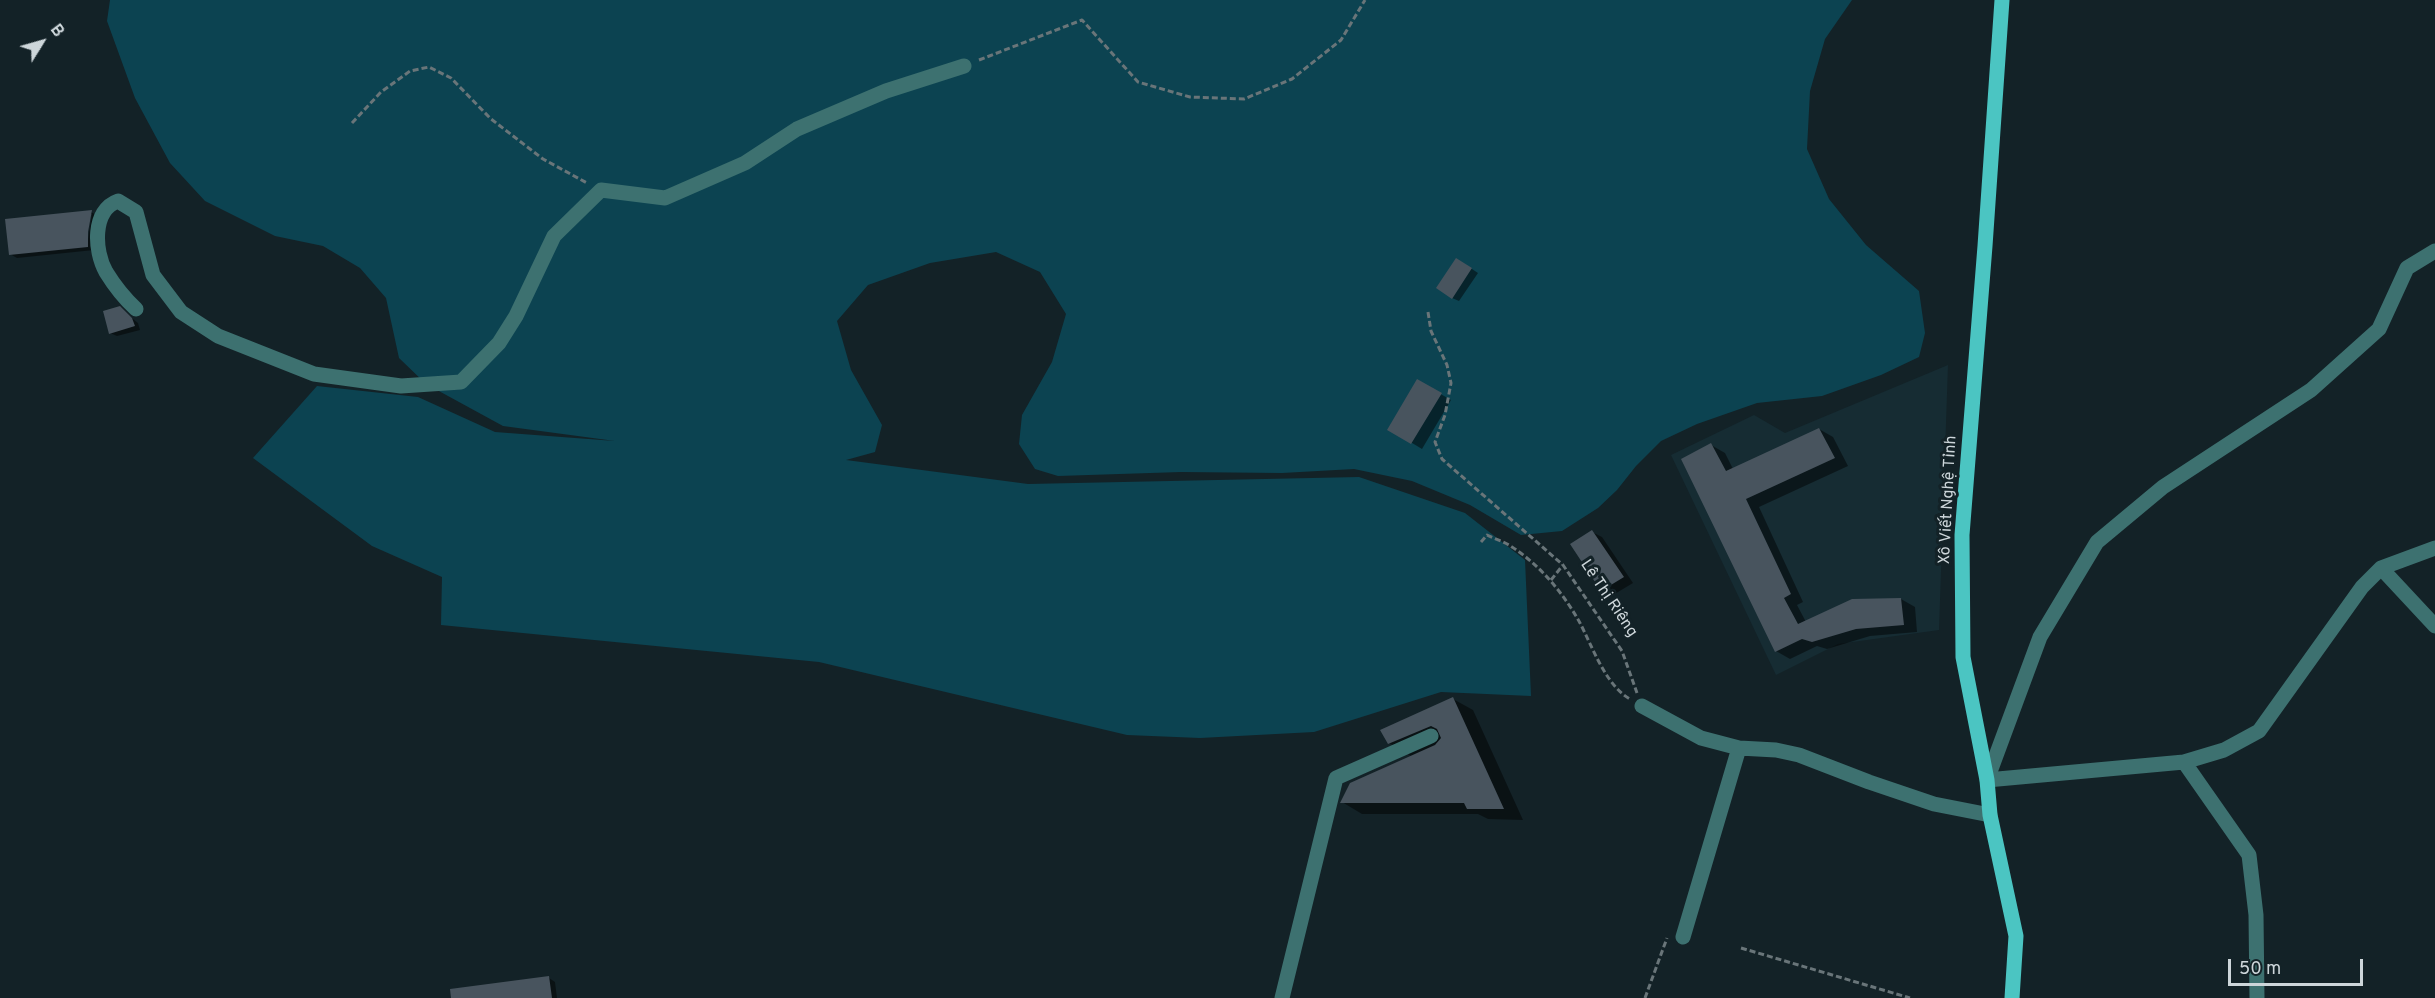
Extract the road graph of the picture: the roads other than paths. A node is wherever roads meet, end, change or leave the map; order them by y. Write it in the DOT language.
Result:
graph roads {
  1 [pos="2002,0"];
  2 [pos="964,66"];
  3 [pos="2435,251"];
  4 [pos="136,309"];
  5 [pos="2435,548"];
  6 [pos="2381,568"];
  7 [pos="2435,626"];
  8 [pos="1642,706"];
  9 [pos="1431,736"];
  10 [pos="1739,748"];
  11 [pos="2184,762"];
  12 [pos="1987,780"];
  13 [pos="1990,815"];
  14 [pos="1683,937"];
  15 [pos="1282,998"];
  16 [pos="2013,998"];
  17 [pos="2258,998"];
  1 -- 12 [label="main road, Xô Viết Nghệ Tỉnh"];
  2 -- 4 [label="street"];
  3 -- 12 [label="street"];
  5 -- 6 [label="street"];
  6 -- 7 [label="street"];
  6 -- 11 [label="street"];
  8 -- 10 [label="street"];
  9 -- 15 [label="street"];
  10 -- 13 [label="street"];
  10 -- 14 [label="street"];
  11 -- 12 [label="street"];
  11 -- 17 [label="street"];
  12 -- 13 [label="main road, Xô Viết Nghệ Tỉnh"];
  13 -- 16 [label="main road, Xô Viết Nghệ Tỉnh"];
}
